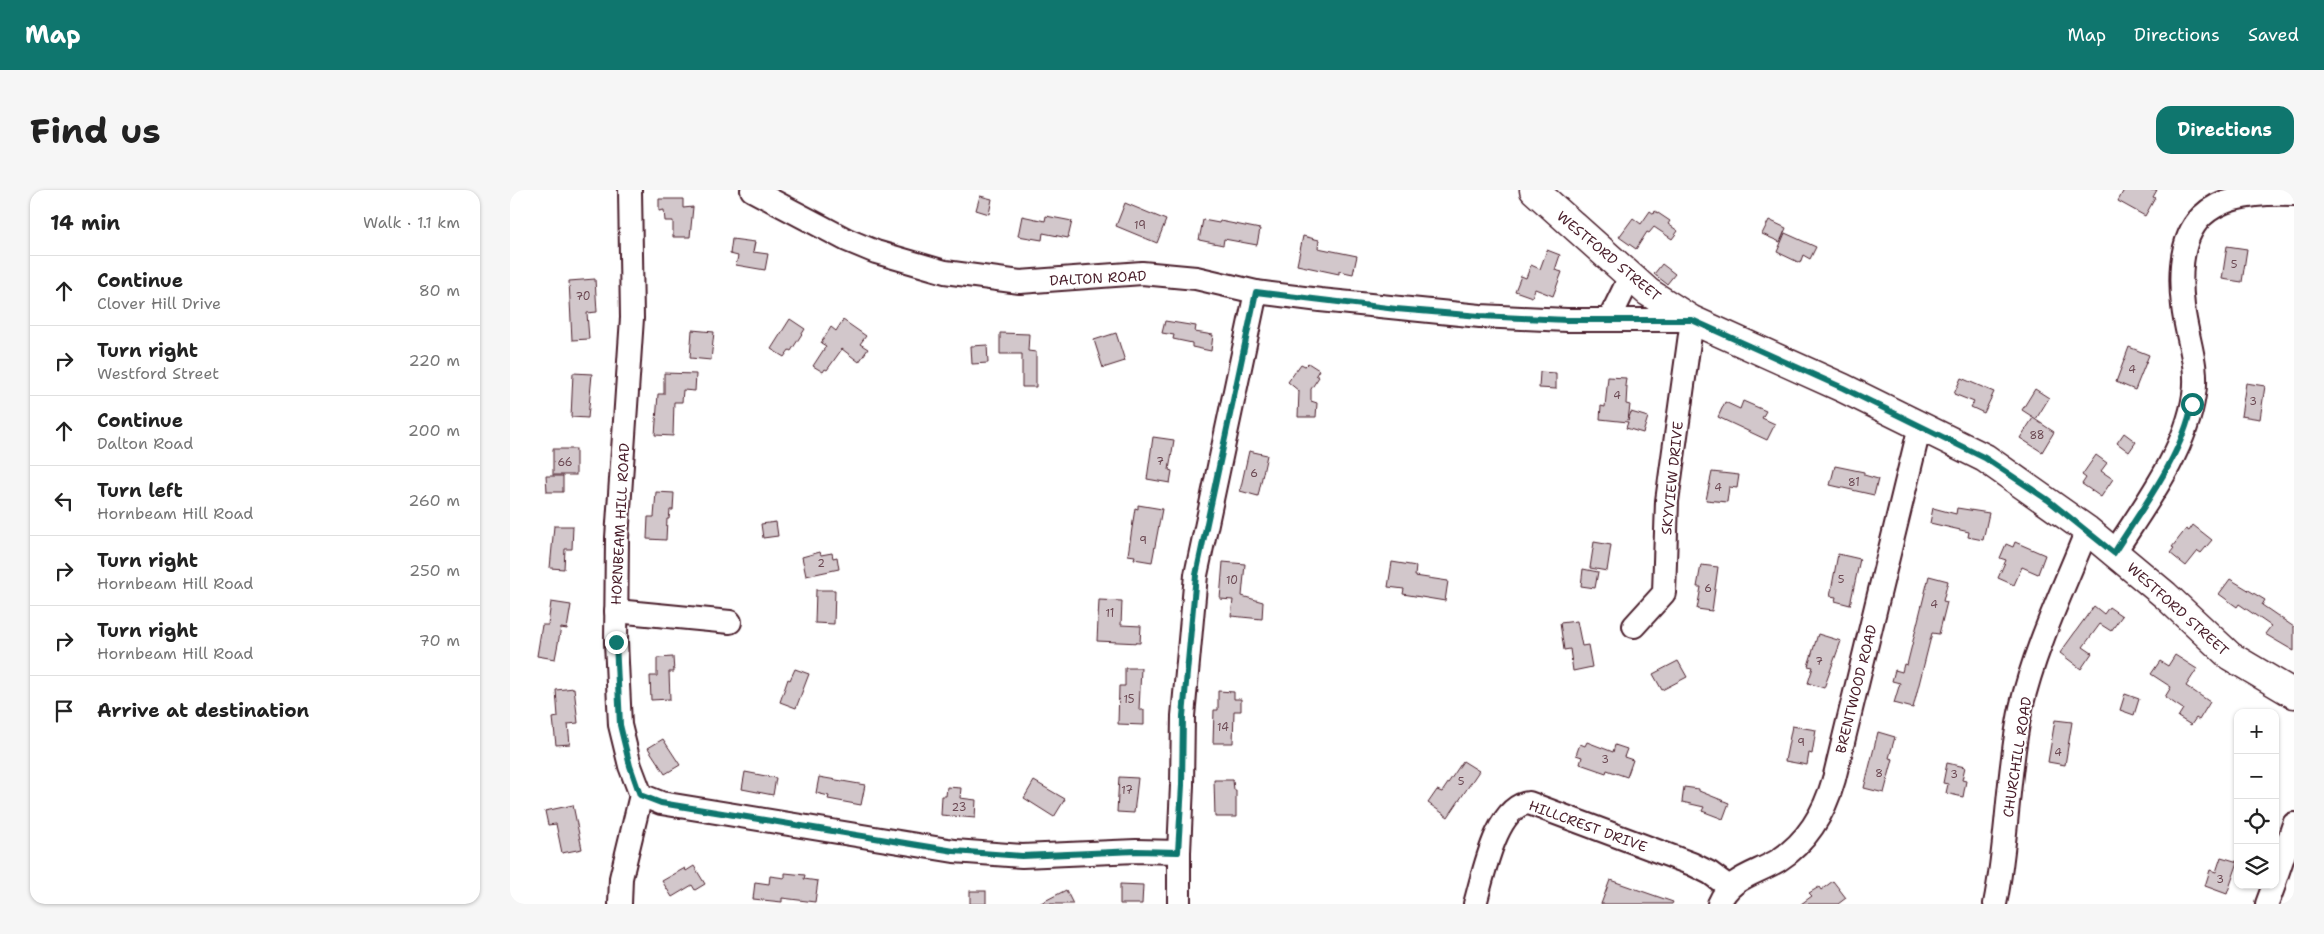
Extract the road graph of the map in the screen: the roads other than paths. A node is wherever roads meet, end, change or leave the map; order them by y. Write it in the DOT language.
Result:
graph roads {
  1 [pos="630,190"];
  2 [pos="752,190"];
  3 [pos="1534,190"];
  4 [pos="2294,194"];
  5 [pos="1630,277"];
  6 [pos="1256,292"];
  7 [pos="1609,320"];
  8 [pos="1692,320"];
  9 [pos="1920,426"];
  10 [pos="2087,530"];
  11 [pos="2114,553"];
  12 [pos="616,611"];
  13 [pos="730,622"];
  14 [pos="1634,626"];
  15 [pos="2294,694"];
  16 [pos="640,795"];
  17 [pos="2294,824"];
  18 [pos="1178,852"];
  19 [pos="2279,868"];
  20 [pos="2273,889"];
  21 [pos="1724,896"];
  22 [pos="620,904"];
  23 [pos="1179,904"];
  24 [pos="1475,904"];
  25 [pos="1994,904"];
  26 [pos="2267,904"];
  1 -- 12 [label="street, HORNBEAM HILL ROAD"];
  2 -- 6 [label="street, DALTON ROAD"];
  3 -- 5 [label="main road, WESTFORD STREET"];
  4 -- 11 [label="street"];
  5 -- 7 [label="street"];
  5 -- 8 [label="main road, WESTFORD STREET"];
  6 -- 7 [label="street, DALTON ROAD"];
  6 -- 18 [label="street"];
  7 -- 8 [label="street, DALTON ROAD"];
  8 -- 9 [label="main road, WESTFORD STREET"];
  8 -- 14 [label="street, SKYVIEW DRIVE"];
  9 -- 10 [label="main road, WESTFORD STREET"];
  9 -- 21 [label="street, BRENTWOOD ROAD"];
  10 -- 11 [label="main road, WESTFORD STREET"];
  10 -- 25 [label="street, CHURCHILL ROAD"];
  11 -- 15 [label="main road, WESTFORD STREET"];
  12 -- 13 [label="street"];
  12 -- 16 [label="street, HORNBEAM HILL ROAD"];
  16 -- 18 [label="street"];
  16 -- 22 [label="street"];
  17 -- 19 [label="street"];
  18 -- 23 [label="street"];
  20 -- 26 [label="street"];
  21 -- 24 [label="street, HILLCREST DRIVE"];
}
